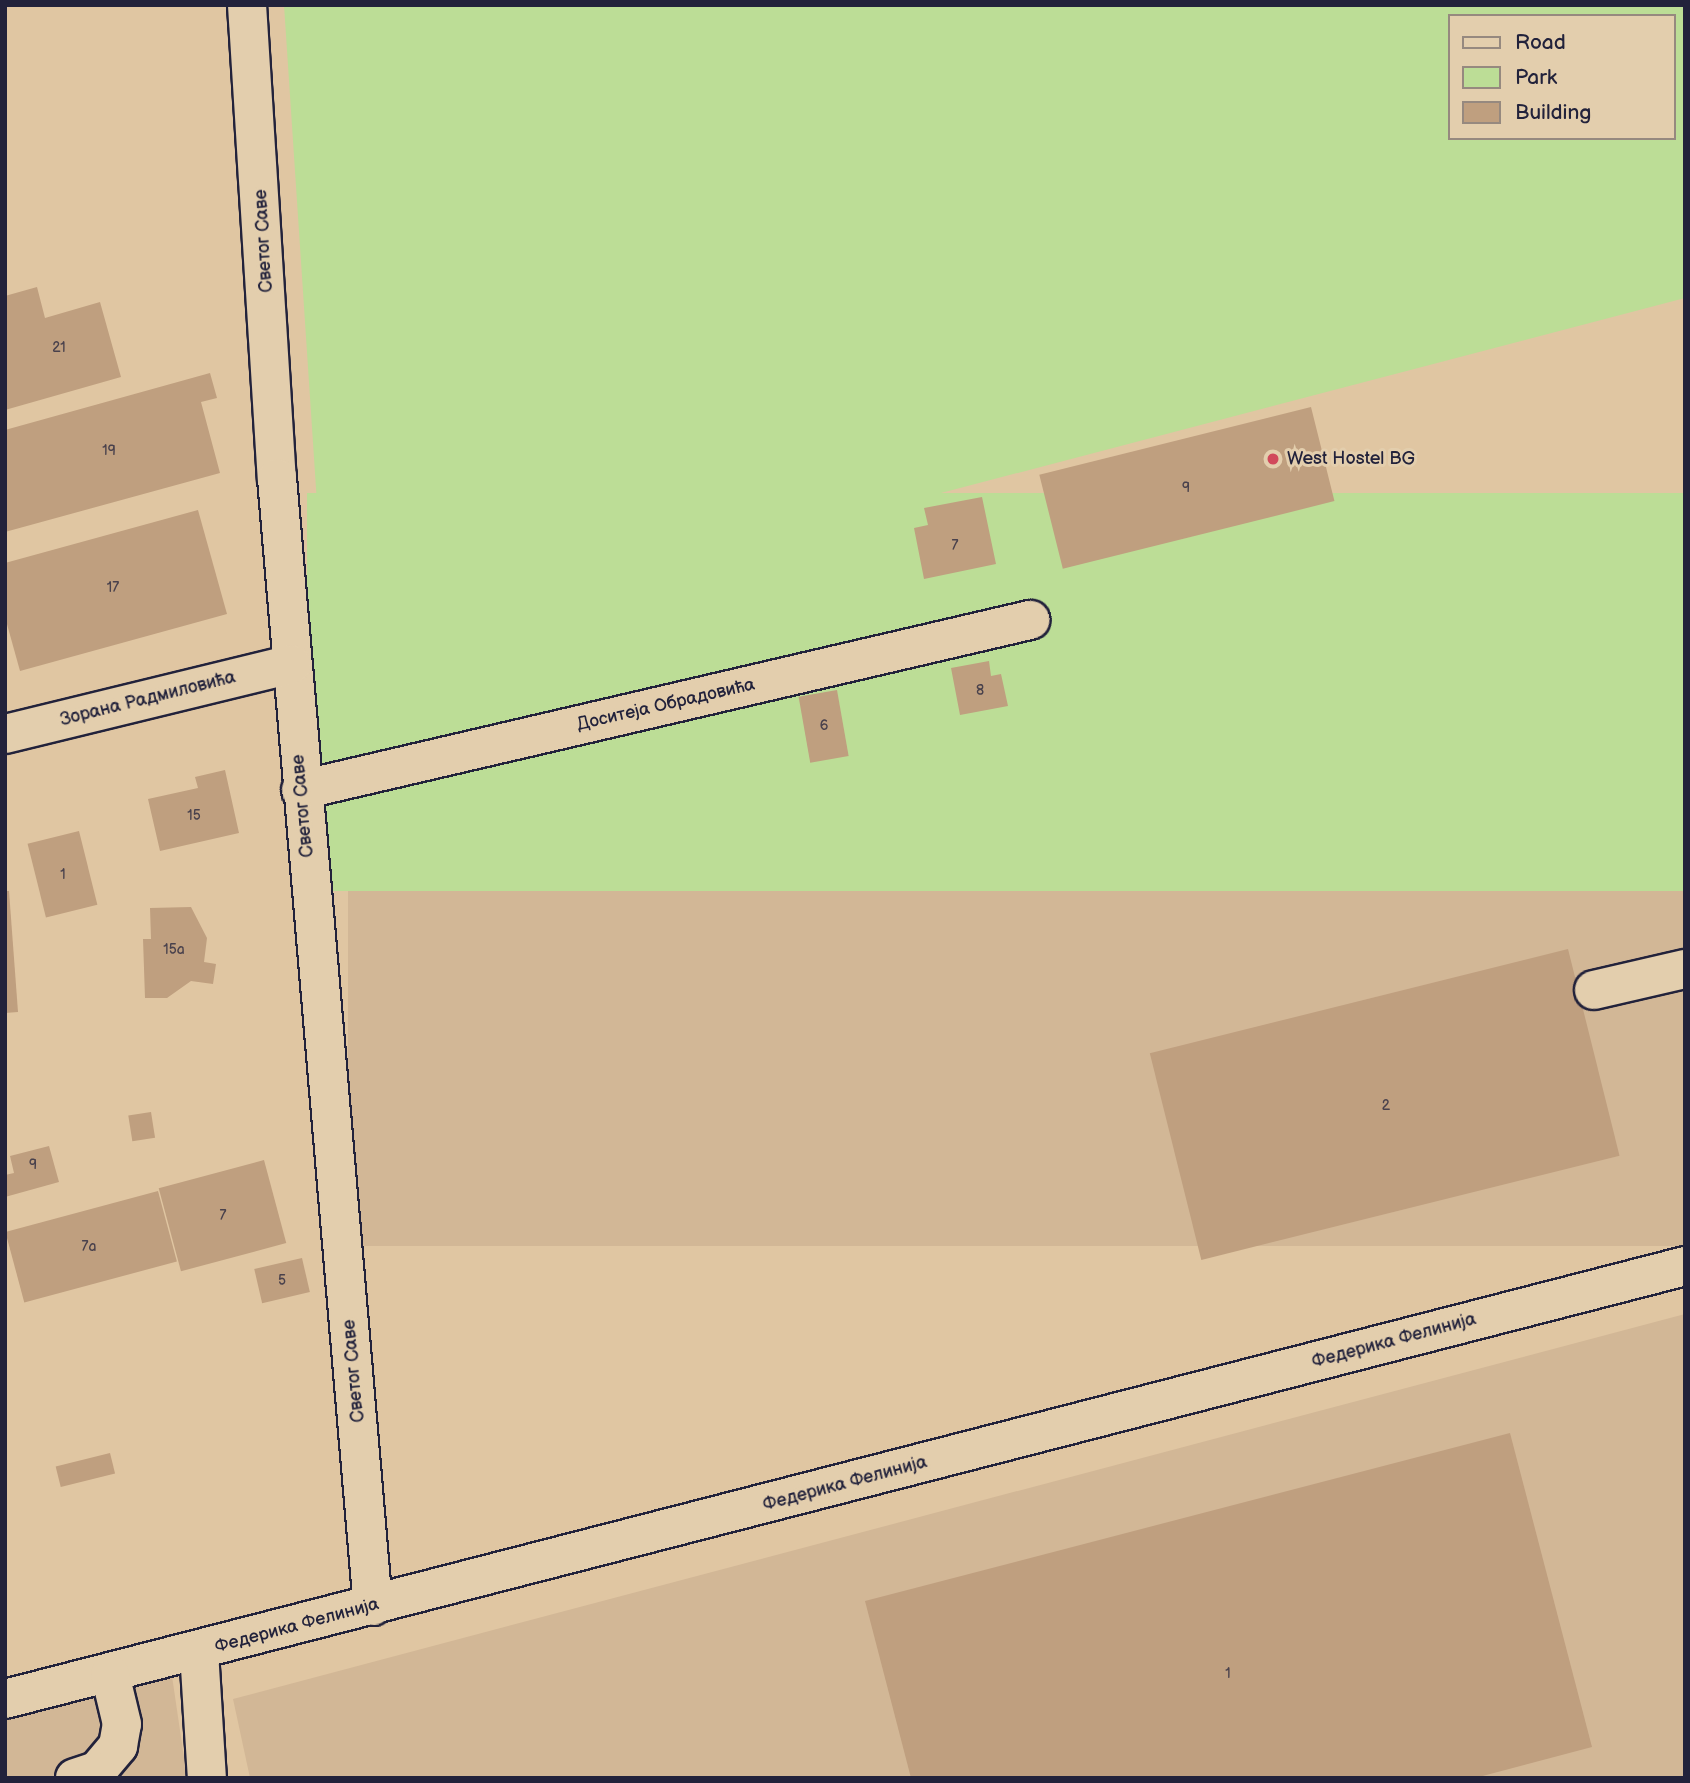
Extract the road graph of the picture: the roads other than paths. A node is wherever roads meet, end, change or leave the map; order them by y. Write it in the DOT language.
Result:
graph roads {
  1 [pos="247,5"];
  2 [pos="1030,620"];
  3 [pos="292,664"];
  4 [pos="5,734"];
  5 [pos="301,790"];
  6 [pos="1685,969"];
  7 [pos="1594,990"];
  8 [pos="1685,1266"];
  9 [pos="373,1606"];
  10 [pos="199,1652"];
  11 [pos="110,1674"];
  12 [pos="5,1699"];
  13 [pos="75,1778"];
  14 [pos="207,1778"];
  1 -- 3 [label="street, Светог Саве"];
  2 -- 5 [label="street, Доситеја Обрадовића"];
  3 -- 4 [label="street, Зорана Радмиловића"];
  3 -- 5 [label="street, Светог Саве"];
  5 -- 9 [label="street, Светог Саве"];
  6 -- 7 [label="street"];
  8 -- 9 [label="street, Федерика Фелинија"];
  9 -- 10 [label="street, Федерика Фелинија"];
  10 -- 11 [label="street, Федерика Фелинија"];
  10 -- 14 [label="street"];
  11 -- 12 [label="street, Федерика Фелинија"];
  11 -- 13 [label="street"];
}
